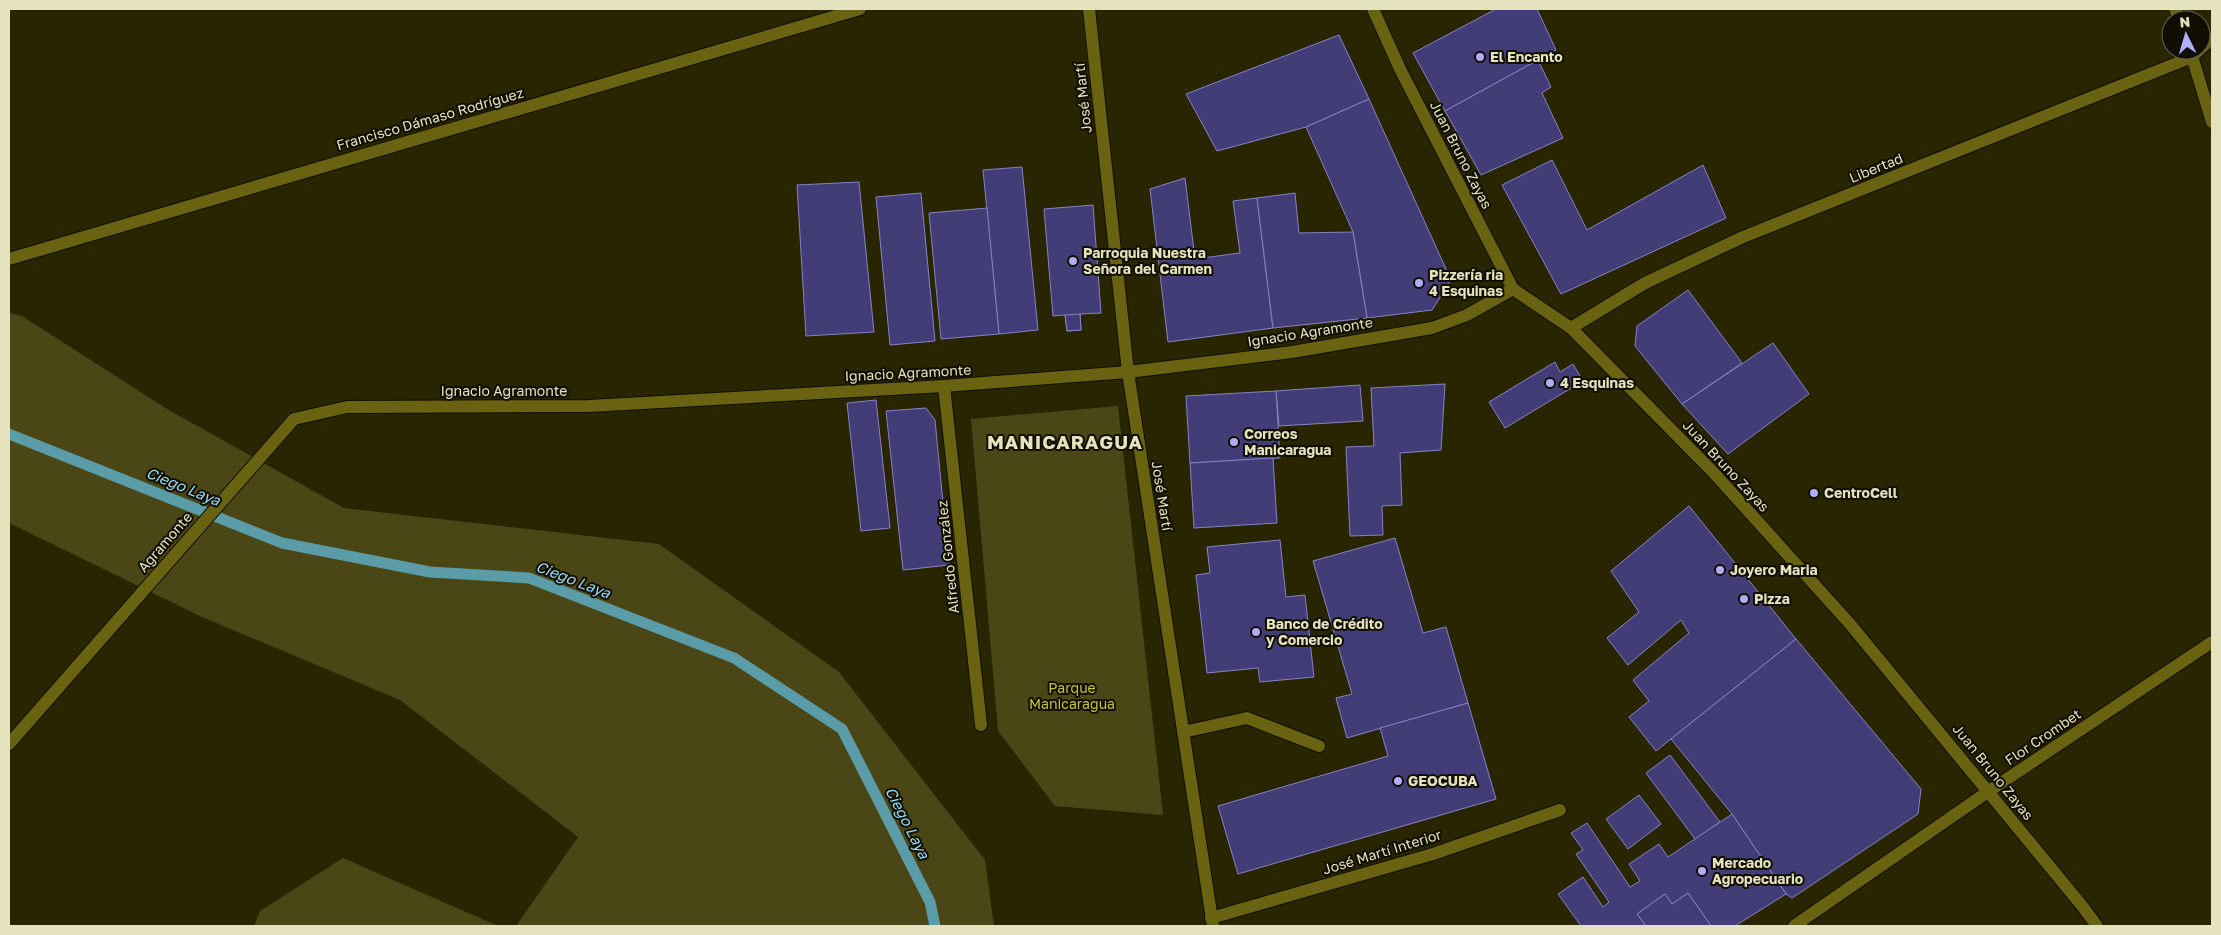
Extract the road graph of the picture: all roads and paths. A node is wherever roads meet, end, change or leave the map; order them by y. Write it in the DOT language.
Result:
graph roads {
  1 [pos="860,9"];
  2 [pos="1088,9"];
  3 [pos="1373,9"];
  4 [pos="2174,60"];
  5 [pos="2198,60"];
  6 [pos="2212,122"];
  7 [pos="9,259"];
  8 [pos="1513,289"];
  9 [pos="1571,328"];
  10 [pos="1128,372"];
  11 [pos="944,386"];
  12 [pos="294,419"];
  13 [pos="2212,642"];
  14 [pos="981,725"];
  15 [pos="1183,732"];
  16 [pos="9,744"];
  17 [pos="1318,746"];
  18 [pos="1989,791"];
  19 [pos="1560,810"];
  20 [pos="1212,922"];
  21 [pos="1794,926"];
  22 [pos="2097,926"];
  1 -- 7 [label="street, Francisco Dámaso Rodríguez"];
  2 -- 10 [label="street, José Martí"];
  3 -- 8 [label="street, Juan Bruno Zayas"];
  4 -- 9 [label="street, Libertad"];
  5 -- 6 [label="street"];
  8 -- 9 [label="street, Juan Bruno Zayas"];
  8 -- 10 [label="street, Ignacio Agramonte"];
  9 -- 18 [label="street, Juan Bruno Zayas"];
  10 -- 11 [label="street, Ignacio Agramonte"];
  10 -- 15 [label="street, José Martí"];
  11 -- 12 [label="street, Ignacio Agramonte"];
  11 -- 14 [label="street, Alfredo González"];
  12 -- 16 [label="street, Agramonte"];
  13 -- 18 [label="street, Flor Crombet"];
  15 -- 17 [label="street"];
  15 -- 20 [label="street, José Martí"];
  18 -- 21 [label="street, Flor Crombet"];
  18 -- 22 [label="street, Juan Bruno Zayas"];
  19 -- 20 [label="street, José Martí Interior"];
}
